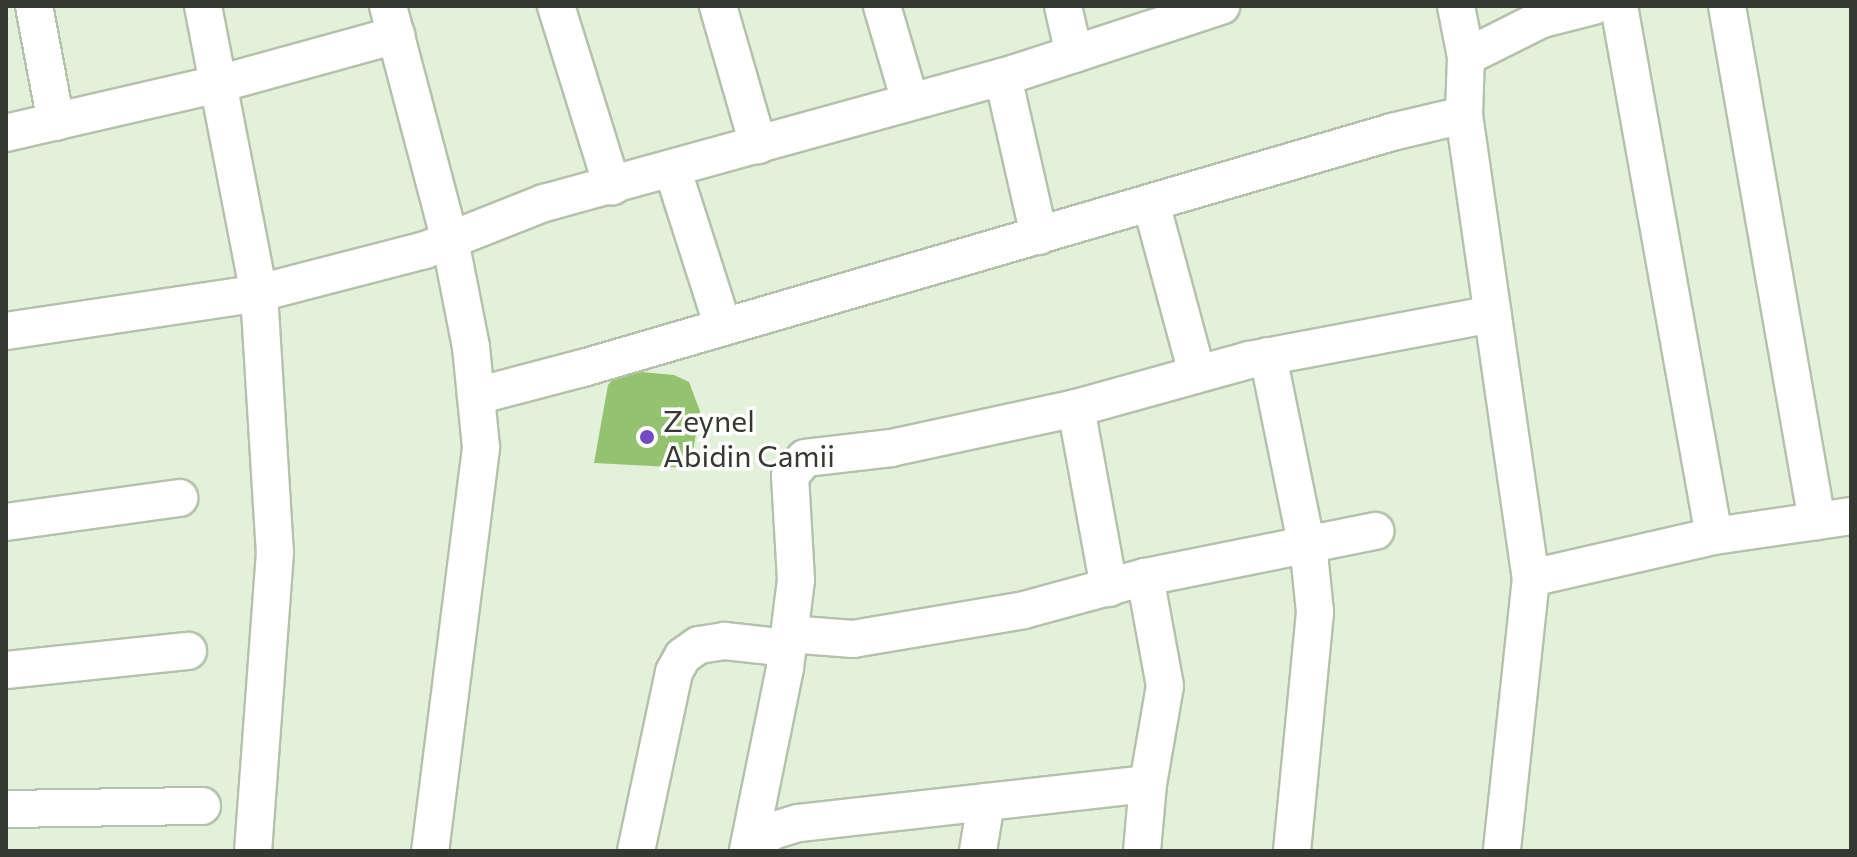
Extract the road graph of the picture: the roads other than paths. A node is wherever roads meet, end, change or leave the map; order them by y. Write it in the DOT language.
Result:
graph roads {
  1 [pos="34,6"];
  2 [pos="203,6"];
  3 [pos="556,6"];
  4 [pos="718,6"];
  5 [pos="882,6"];
  6 [pos="1063,6"];
  7 [pos="1221,6"];
  8 [pos="1456,6"];
  9 [pos="1593,6"];
  10 [pos="1619,6"];
  11 [pos="1727,6"];
  12 [pos="392,20"];
  13 [pos="1074,54"];
  14 [pos="1466,57"];
  15 [pos="1003,77"];
  16 [pos="218,84"];
  17 [pos="910,101"];
  18 [pos="1464,115"];
  19 [pos="56,122"];
  20 [pos="6,133"];
  21 [pos="758,145"];
  22 [pos="673,171"];
  23 [pos="612,186"];
  24 [pos="1151,203"];
  25 [pos="1039,236"];
  26 [pos="450,240"];
  27 [pos="259,293"];
  28 [pos="1493,314"];
  29 [pos="723,327"];
  30 [pos="6,331"];
  31 [pos="1268,356"];
  32 [pos="1197,373"];
  33 [pos="476,396"];
  34 [pos="1076,408"];
  35 [pos="179,498"];
  36 [pos="1834,518"];
  37 [pos="6,522"];
  38 [pos="1375,531"];
  39 [pos="1714,536"];
  40 [pos="1306,545"];
  41 [pos="1145,577"];
  42 [pos="1531,578"];
  43 [pos="1109,588"];
  44 [pos="788,641"];
  45 [pos="188,651"];
  46 [pos="6,670"];
  47 [pos="1148,784"];
  48 [pos="986,802"];
  49 [pos="202,806"];
  50 [pos="6,809"];
  51 [pos="748,850"];
  52 [pos="253,851"];
  53 [pos="430,851"];
  54 [pos="636,851"];
  55 [pos="978,851"];
  56 [pos="1142,851"];
  57 [pos="1292,851"];
  58 [pos="1502,851"];
  1 -- 19 [label="street"];
  2 -- 16 [label="street"];
  3 -- 23 [label="street"];
  4 -- 21 [label="street"];
  5 -- 17 [label="street"];
  6 -- 13 [label="street"];
  7 -- 13 [label="street"];
  8 -- 14 [label="street"];
  9 -- 14 [label="street"];
  10 -- 39 [label="street"];
  11 -- 36 [label="street"];
  12 -- 16 [label="street"];
  12 -- 26 [label="street"];
  13 -- 15 [label="street"];
  14 -- 18 [label="street"];
  15 -- 17 [label="street"];
  15 -- 25 [label="street"];
  16 -- 19 [label="street"];
  16 -- 27 [label="street"];
  17 -- 21 [label="street"];
  18 -- 24 [label="street"];
  18 -- 28 [label="street"];
  19 -- 20 [label="street"];
  21 -- 22 [label="street"];
  22 -- 23 [label="street"];
  22 -- 29 [label="street"];
  23 -- 26 [label="street"];
  24 -- 25 [label="street"];
  24 -- 32 [label="street"];
  25 -- 29 [label="street"];
  26 -- 27 [label="street"];
  26 -- 33 [label="street"];
  27 -- 30 [label="street"];
  27 -- 52 [label="street"];
  28 -- 31 [label="street"];
  28 -- 42 [label="street"];
  29 -- 33 [label="street"];
  31 -- 32 [label="street"];
  31 -- 40 [label="street"];
  32 -- 34 [label="street"];
  33 -- 53 [label="street"];
  34 -- 43 [label="street"];
  34 -- 44 [label="street"];
  35 -- 37 [label="street"];
  36 -- 39 [label="street"];
  38 -- 40 [label="street"];
  39 -- 42 [label="street"];
  40 -- 41 [label="street"];
  40 -- 57 [label="street"];
  41 -- 43 [label="street"];
  41 -- 47 [label="street"];
  42 -- 58 [label="street"];
  43 -- 44 [label="street"];
  44 -- 51 [label="street"];
  44 -- 54 [label="street"];
  45 -- 46 [label="street"];
  47 -- 48 [label="street"];
  47 -- 56 [label="street"];
  48 -- 51 [label="street"];
  48 -- 55 [label="street"];
  49 -- 50 [label="street"];
}
